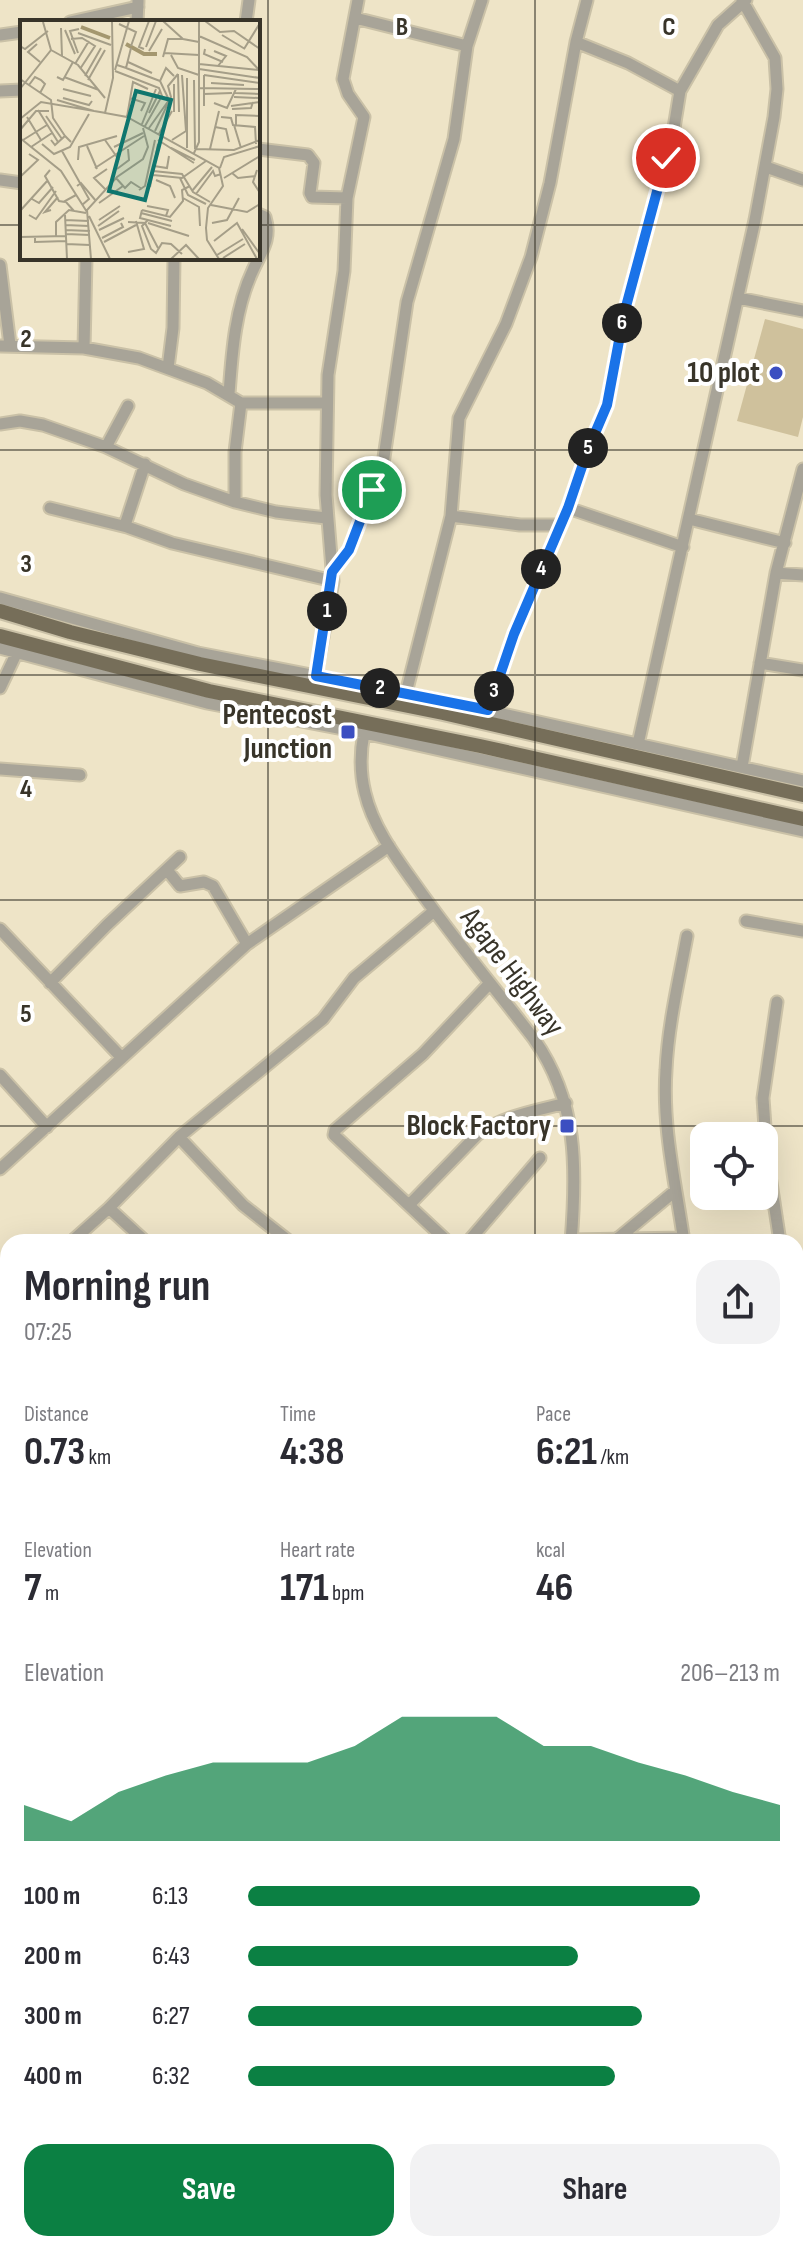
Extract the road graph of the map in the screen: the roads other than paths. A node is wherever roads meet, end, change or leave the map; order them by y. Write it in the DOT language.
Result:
graph roads {
  1 [pos="249,0"];
  2 [pos="358,0"];
  3 [pos="482,0"];
  4 [pos="587,0"];
  5 [pos="744,1"];
  6 [pos="138,4"];
  7 [pos="355,18"];
  8 [pos="78,20"];
  9 [pos="246,20"];
  10 [pos="20,32"];
  11 [pos="0,35"];
  12 [pos="576,42"];
  13 [pos="467,46"];
  14 [pos="20,90"];
  15 [pos="0,91"];
  16 [pos="680,91"];
  17 [pos="260,149"];
  18 [pos="766,167"];
  19 [pos="0,180"];
  20 [pos="803,180"];
  21 [pos="20,183"];
  22 [pos="347,198"];
  23 [pos="260,215"];
  24 [pos="260,257"];
  25 [pos="86,260"];
  26 [pos="174,260"];
  27 [pos="258,260"];
  28 [pos="0,265"];
  29 [pos="738,298"];
  30 [pos="803,311"];
  31 [pos="5,345"];
  32 [pos="84,348"];
  33 [pos="168,368"];
  34 [pos="229,394"];
  35 [pos="241,403"];
  36 [pos="327,403"];
  37 [pos="128,406"];
  38 [pos="0,424"];
  39 [pos="106,447"];
  40 [pos="145,464"];
  41 [pos="803,469"];
  42 [pos="235,502"];
  43 [pos="50,508"];
  44 [pos="568,508"];
  45 [pos="451,516"];
  46 [pos="326,518"];
  47 [pos="689,519"];
  48 [pos="561,525"];
  49 [pos="127,527"];
  50 [pos="785,543"];
  51 [pos="683,547"];
  52 [pos="776,573"];
  53 [pos="803,575"];
  54 [pos="333,577"];
  55 [pos="0,598"];
  56 [pos="0,611"];
  57 [pos="0,636"];
  58 [pos="0,648"];
  59 [pos="17,652"];
  60 [pos="760,663"];
  61 [pos="803,670"];
  62 [pos="316,676"];
  63 [pos="0,688"];
  64 [pos="406,693"];
  65 [pos="208,697"];
  66 [pos="488,710"];
  67 [pos="364,733"];
  68 [pos="638,744"];
  69 [pos="478,752"];
  70 [pos="742,767"];
  71 [pos="0,769"];
  72 [pos="80,775"];
  73 [pos="803,781"];
  74 [pos="803,795"];
  75 [pos="803,819"];
  76 [pos="803,831"];
  77 [pos="389,846"];
  78 [pos="180,857"];
  79 [pos="167,870"];
  80 [pos="434,911"];
  81 [pos="746,921"];
  82 [pos="0,929"];
  83 [pos="803,931"];
  84 [pos="687,936"];
  85 [pos="247,944"];
  86 [pos="50,983"];
  87 [pos="490,983"];
  88 [pos="777,1002"];
  89 [pos="121,1057"];
  90 [pos="0,1075"];
  91 [pos="566,1103"];
  92 [pos="47,1127"];
  93 [pos="179,1137"];
  94 [pos="540,1158"];
  95 [pos="0,1169"];
  96 [pos="675,1191"];
  97 [pos="409,1205"];
  98 [pos="109,1208"];
  99 [pos="80,1234"];
  100 [pos="137,1234"];
  101 [pos="280,1234"];
  102 [pos="440,1234"];
  103 [pos="475,1234"];
  104 [pos="571,1234"];
  105 [pos="623,1234"];
  106 [pos="682,1234"];
  107 [pos="779,1234"];
  1 -- 9 [label="street"];
  2 -- 7 [label="street"];
  3 -- 13 [label="street"];
  4 -- 12 [label="street"];
  5 -- 16 [label="street"];
  5 -- 18 [label="street"];
  6 -- 8 [label="street"];
  7 -- 13 [label="street"];
  7 -- 22 [label="street"];
  10 -- 11 [label="street"];
  12 -- 16 [label="street"];
  12 -- 45 [label="street"];
  13 -- 54 [label="street"];
  14 -- 15 [label="street"];
  16 -- 44 [label="street"];
  17 -- 22 [label="street"];
  18 -- 20 [label="street"];
  18 -- 29 [label="street"];
  19 -- 21 [label="street"];
  22 -- 36 [label="street"];
  23 -- 24 [label="street"];
  25 -- 32 [label="street"];
  26 -- 33 [label="street"];
  27 -- 34 [label="street"];
  28 -- 31 [label="street"];
  29 -- 30 [label="street"];
  29 -- 47 [label="street"];
  31 -- 32 [label="street"];
  32 -- 33 [label="street"];
  33 -- 34 [label="street"];
  34 -- 35 [label="street"];
  35 -- 36 [label="street"];
  35 -- 42 [label="street"];
  36 -- 46 [label="street"];
  37 -- 39 [label="street"];
  38 -- 39 [label="street"];
  39 -- 40 [label="street"];
  40 -- 42 [label="street"];
  40 -- 49 [label="street"];
  41 -- 50 [label="street"];
  42 -- 46 [label="street"];
  43 -- 49 [label="street"];
  44 -- 48 [label="street"];
  44 -- 51 [label="street"];
  45 -- 48 [label="street"];
  45 -- 64 [label="street"];
  46 -- 54 [label="street"];
  47 -- 50 [label="street"];
  47 -- 51 [label="street"];
  48 -- 66 [label="street"];
  49 -- 54 [label="street"];
  50 -- 52 [label="street"];
  51 -- 68 [label="street"];
  52 -- 53 [label="street"];
  52 -- 60 [label="street"];
  54 -- 62 [label="street"];
  55 -- 62 [label="street"];
  56 -- 74 [label="main road"];
  57 -- 65 [label="main road"];
  58 -- 59 [label="street"];
  59 -- 63 [label="street"];
  59 -- 65 [label="street"];
  60 -- 61 [label="street"];
  60 -- 70 [label="street"];
  62 -- 64 [label="street"];
  64 -- 66 [label="street"];
  65 -- 67 [label="street"];
  65 -- 69 [label="main road"];
  66 -- 68 [label="street"];
  67 -- 69 [label="street"];
  67 -- 77 [label="street, Agape Highway"];
  68 -- 70 [label="street"];
  69 -- 75 [label="main road"];
  69 -- 76 [label="street"];
  70 -- 73 [label="street"];
  71 -- 72 [label="street"];
  77 -- 80 [label="street, Agape Highway"];
  77 -- 85 [label="street"];
  78 -- 79 [label="street"];
  79 -- 85 [label="street"];
  79 -- 86 [label="street"];
  80 -- 87 [label="street, Agape Highway"];
  80 -- 93 [label="street"];
  81 -- 83 [label="street"];
  82 -- 86 [label="street"];
  84 -- 96 [label="street"];
  85 -- 89 [label="street"];
  86 -- 89 [label="street"];
  87 -- 91 [label="street, Agape Highway"];
  87 -- 97 [label="street"];
  88 -- 107 [label="street"];
  89 -- 92 [label="street"];
  90 -- 92 [label="street"];
  91 -- 97 [label="street"];
  91 -- 104 [label="street, Agape Highway"];
  92 -- 95 [label="street"];
  93 -- 98 [label="street"];
  93 -- 101 [label="street"];
  94 -- 103 [label="street"];
  96 -- 105 [label="street"];
  96 -- 106 [label="street"];
  97 -- 102 [label="street"];
  98 -- 99 [label="street"];
  98 -- 100 [label="street"];
}
